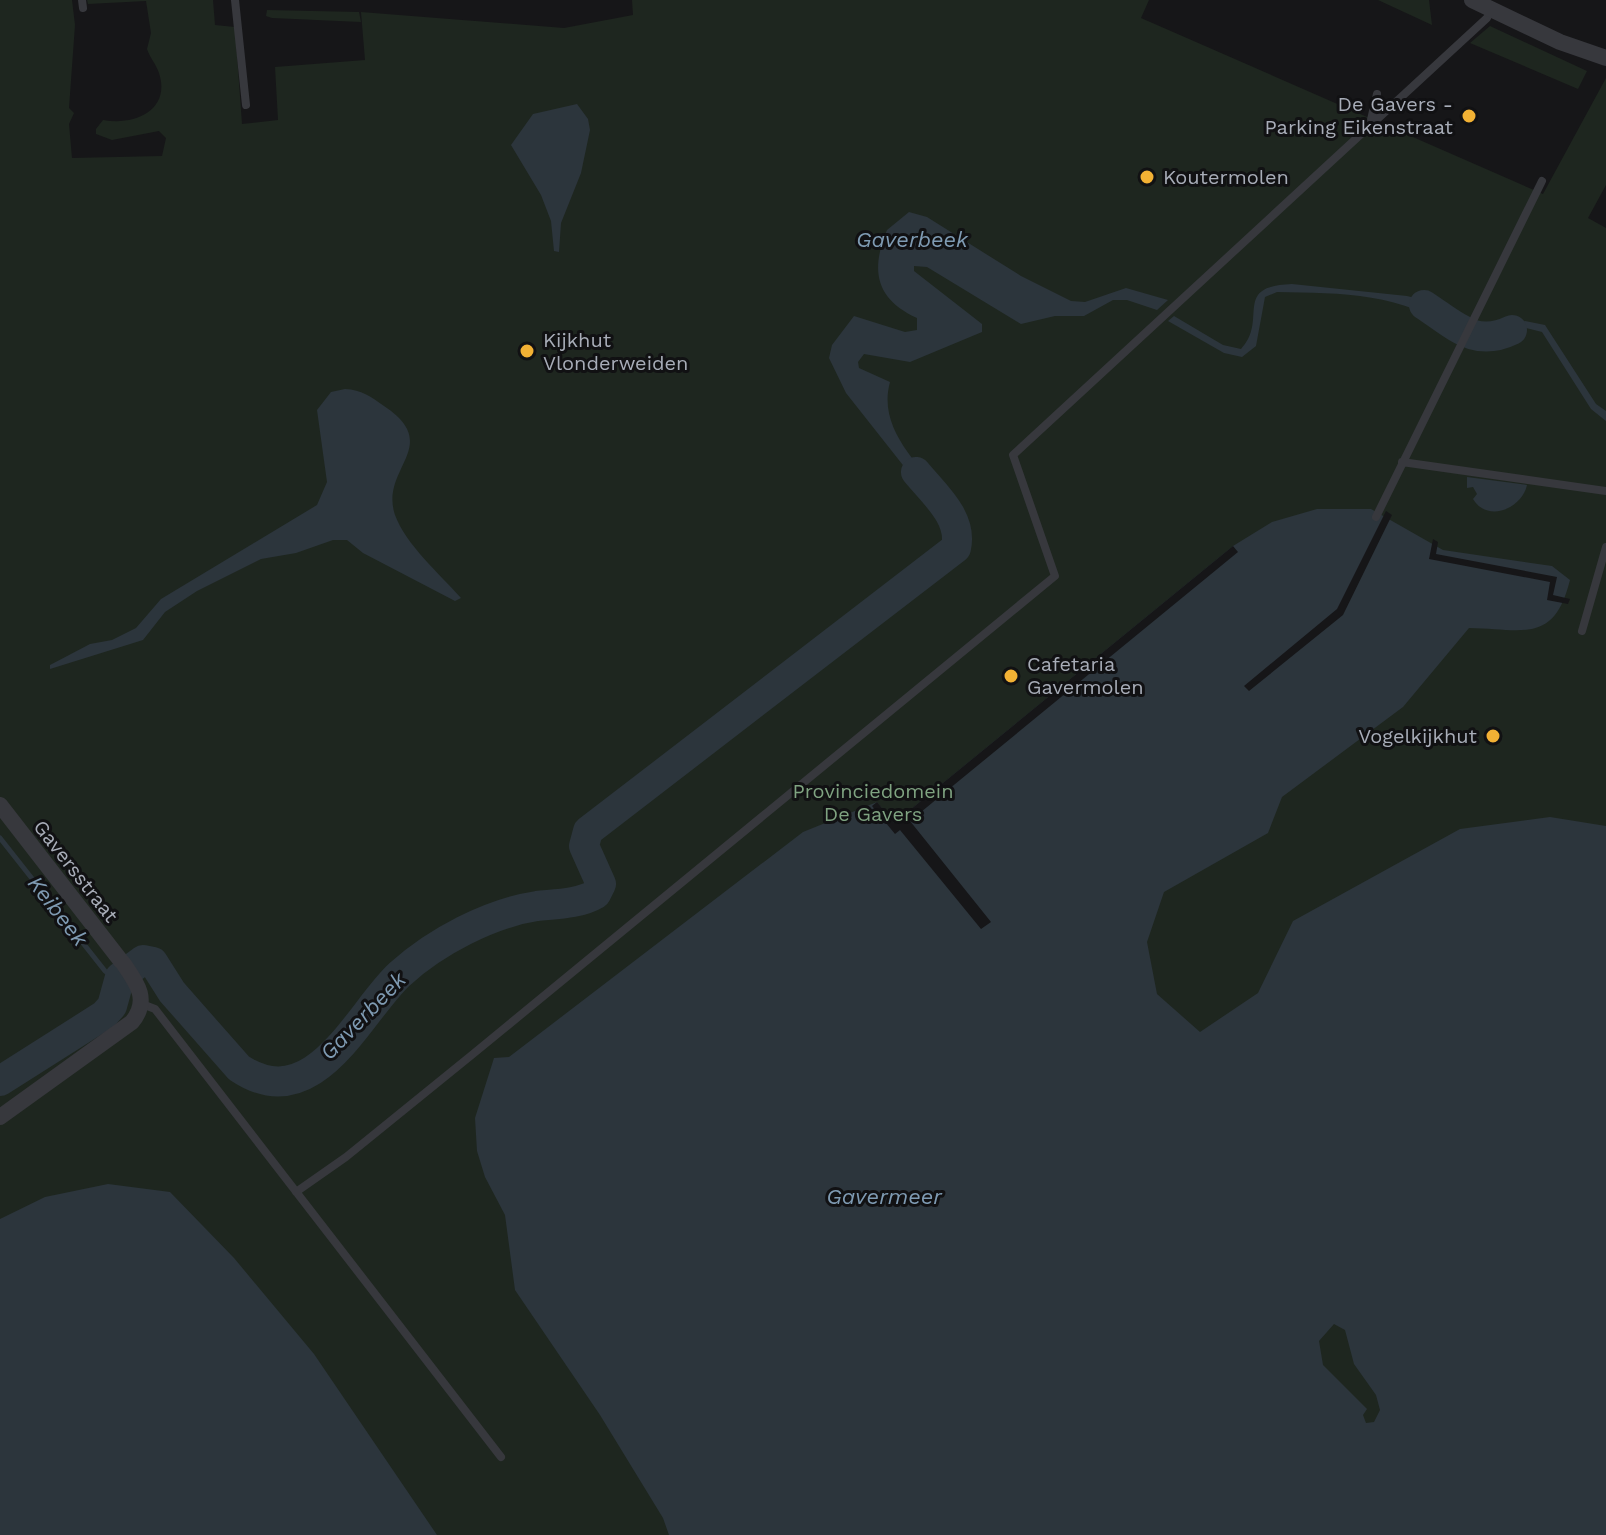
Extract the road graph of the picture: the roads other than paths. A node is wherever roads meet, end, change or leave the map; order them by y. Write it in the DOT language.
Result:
graph roads {
  1 [pos="235,0"];
  2 [pos="1472,0"];
  3 [pos="1491,9"];
  4 [pos="1606,58"];
  5 [pos="1377,94"];
  6 [pos="246,105"];
  7 [pos="1370,125"];
  8 [pos="1542,181"];
  9 [pos="1402,462"];
  10 [pos="1606,491"];
  11 [pos="1376,517"];
  12 [pos="1606,547"];
  13 [pos="1582,631"];
  14 [pos="0,805"];
  15 [pos="142,1004"];
  16 [pos="0,1117"];
  17 [pos="296,1192"];
  18 [pos="501,1457"];
  1 -- 6 [label="lane"];
  2 -- 3 [label="street"];
  3 -- 4 [label="street"];
  3 -- 7 [label="lane"];
  5 -- 7 [label="lane"];
  7 -- 17 [label="lane"];
  8 -- 9 [label="lane"];
  9 -- 10 [label="lane"];
  9 -- 11 [label="lane"];
  12 -- 13 [label="lane"];
  14 -- 15 [label="street, Gaversstraat"];
  15 -- 16 [label="street"];
  15 -- 17 [label="lane"];
  17 -- 18 [label="lane"];
}
